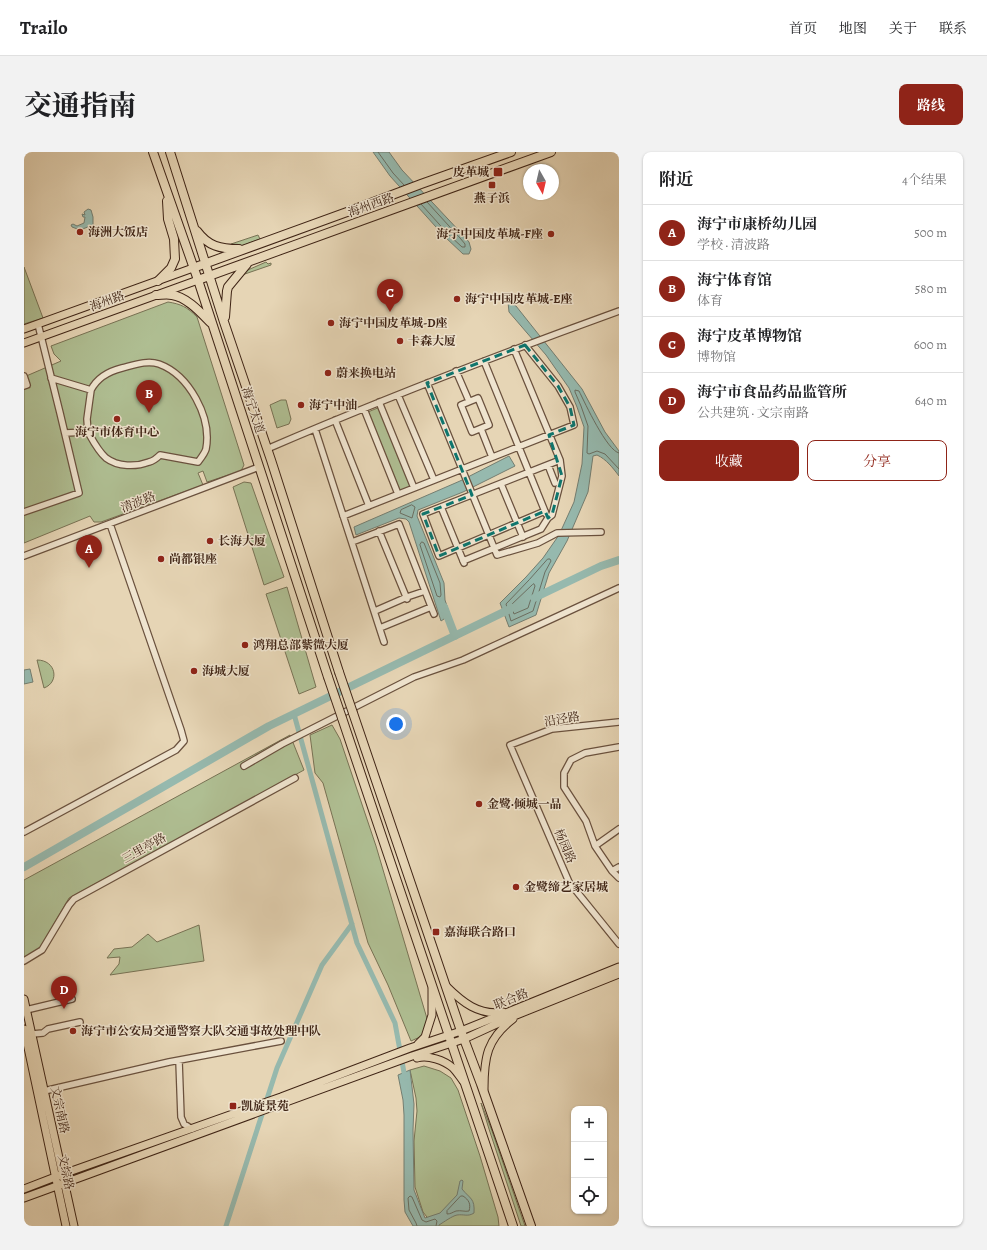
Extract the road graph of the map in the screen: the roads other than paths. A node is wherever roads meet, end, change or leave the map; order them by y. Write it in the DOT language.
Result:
graph roads {
  1 [pos="153,152"];
  2 [pos="170,152"];
  3 [pos="511,152"];
  4 [pos="551,152"];
  5 [pos="165,189"];
  6 [pos="194,227"];
  7 [pos="245,249"];
  8 [pos="249,262"];
  9 [pos="206,263"];
  10 [pos="193,268"];
  11 [pos="210,276"];
  12 [pos="198,280"];
  13 [pos="158,281"];
  14 [pos="156,295"];
  15 [pos="619,311"];
  16 [pos="224,322"];
  17 [pos="38,324"];
  18 [pos="213,325"];
  19 [pos="24,329"];
  20 [pos="41,337"];
  21 [pos="24,343"];
  22 [pos="526,344"];
  23 [pos="514,349"];
  24 [pos="484,361"];
  25 [pos="456,371"];
  26 [pos="24,376"];
  27 [pos="51,378"];
  28 [pos="427,383"];
  29 [pos="24,386"];
  30 [pos="91,390"];
  31 [pos="398,394"];
  32 [pos="469,401"];
  33 [pos="379,402"];
  34 [pos="364,409"];
  35 [pos="335,420"];
  36 [pos="315,429"];
  37 [pos="481,429"];
  38 [pos="88,432"];
  39 [pos="65,433"];
  40 [pos="549,434"];
  41 [pos="519,446"];
  42 [pos="267,449"];
  43 [pos="492,457"];
  44 [pos="560,460"];
  45 [pos="548,465"];
  46 [pos="259,467"];
  47 [pos="463,471"];
  48 [pos="529,472"];
  49 [pos="434,480"];
  50 [pos="555,483"];
  51 [pos="501,484"];
  52 [pos="414,488"];
  53 [pos="398,494"];
  54 [pos="472,494"];
  55 [pos="369,506"];
  56 [pos="441,506"];
  57 [pos="545,511"];
  58 [pos="24,512"];
  59 [pos="344,516"];
  60 [pos="548,518"];
  61 [pos="517,523"];
  62 [pos="110,524"];
  63 [pos="380,531"];
  64 [pos="601,532"];
  65 [pos="489,535"];
  66 [pos="523,537"];
  67 [pos="352,542"];
  68 [pos="458,548"];
  69 [pos="494,549"];
  70 [pos="24,556"];
  71 [pos="619,588"];
  72 [pos="425,591"];
  73 [pos="407,598"];
  74 [pos="432,607"];
  75 [pos="375,611"];
  76 [pos="434,614"];
  77 [pos="380,628"];
  78 [pos="384,642"];
  79 [pos="619,722"];
  80 [pos="510,744"];
  81 [pos="619,747"];
  82 [pos="244,766"];
  83 [pos="295,778"];
  84 [pos="619,829"];
  85 [pos="24,832"];
  86 [pos="595,846"];
  87 [pos="619,867"];
  88 [pos="612,872"];
  89 [pos="619,878"];
  90 [pos="619,944"];
  91 [pos="24,961"];
  92 [pos="619,967"];
  93 [pos="619,974"];
  94 [pos="445,984"];
  95 [pos="432,986"];
  96 [pos="24,999"];
  97 [pos="72,999"];
  98 [pos="26,1010"];
  99 [pos="519,1011"];
  100 [pos="80,1022"];
  101 [pos="24,1029"];
  102 [pos="32,1034"];
  103 [pos="448,1035"];
  104 [pos="462,1035"];
  105 [pos="281,1041"];
  106 [pos="451,1044"];
  107 [pos="413,1047"];
  108 [pos="412,1057"];
  109 [pos="179,1061"];
  110 [pos="464,1082"];
  111 [pos="44,1090"];
  112 [pos="484,1093"];
  113 [pos="278,1102"];
  114 [pos="194,1131"];
  115 [pos="59,1175"];
  116 [pos="66,1182"];
  117 [pos="57,1186"];
  118 [pos="24,1189"];
  119 [pos="24,1198"];
  120 [pos="66,1226"];
  121 [pos="74,1226"];
  122 [pos="513,1226"];
  123 [pos="531,1226"];
  1 -- 5 [label="highway, 海宁大道"];
  2 -- 6 [label="highway, 海宁大道"];
  3 -- 7 [label="highway, 海州西路"];
  4 -- 8 [label="highway, 海州西路"];
  5 -- 10 [label="highway, 海宁大道"];
  5 -- 13 [label="highway"];
  6 -- 7 [label="highway"];
  6 -- 9 [label="highway, 海宁大道"];
  7 -- 9 [label="highway, 海州西路"];
  8 -- 11 [label="highway, 海州西路"];
  8 -- 16 [label="highway"];
  9 -- 10 [label="highway, 海州西路"];
  9 -- 11 [label="highway, 海宁大道"];
  10 -- 12 [label="highway, 海宁大道"];
  10 -- 13 [label="main road, 海州路"];
  11 -- 12 [label="highway, 海州西路"];
  11 -- 16 [label="highway, 海宁大道"];
  12 -- 14 [label="main road, 海州路"];
  12 -- 18 [label="highway, 海宁大道"];
  13 -- 17 [label="main road, 海州路"];
  14 -- 18 [label="highway"];
  14 -- 20 [label="main road, 海州路"];
  15 -- 22 [label="street"];
  16 -- 42 [label="highway, 海宁大道"];
  17 -- 19 [label="main road, 海州路"];
  17 -- 20 [label="street"];
  18 -- 46 [label="highway, 海宁大道"];
  20 -- 21 [label="main road, 海州路"];
  20 -- 27 [label="street"];
  22 -- 23 [label="street"];
  22 -- 40 [label="street"];
  23 -- 24 [label="street"];
  23 -- 40 [label="street"];
  24 -- 25 [label="street"];
  24 -- 41 [label="street"];
  25 -- 28 [label="street"];
  25 -- 32 [label="street"];
  26 -- 29 [label="street"];
  27 -- 30 [label="street"];
  27 -- 39 [label="street"];
  28 -- 31 [label="street"];
  28 -- 47 [label="street"];
  30 -- 38 [label="street"];
  30 -- 38 [label="street"];
  31 -- 33 [label="street"];
  31 -- 49 [label="street"];
  32 -- 37 [label="street"];
  32 -- 37 [label="street"];
  33 -- 34 [label="street"];
  33 -- 52 [label="street"];
  34 -- 35 [label="street"];
  34 -- 53 [label="street"];
  35 -- 36 [label="street"];
  35 -- 55 [label="street"];
  36 -- 42 [label="street"];
  36 -- 59 [label="street"];
  37 -- 43 [label="street"];
  38 -- 39 [label="street"];
  39 -- 58 [label="street"];
  40 -- 41 [label="street"];
  40 -- 44 [label="street"];
  41 -- 43 [label="street"];
  41 -- 48 [label="street"];
  42 -- 94 [label="highway, 海宁大道, bridge"];
  43 -- 47 [label="street"];
  44 -- 45 [label="street"];
  44 -- 60 [label="street"];
  45 -- 48 [label="street"];
  45 -- 50 [label="street"];
  46 -- 62 [label="street, 清波路"];
  46 -- 95 [label="highway, 海宁大道, bridge"];
  47 -- 49 [label="street"];
  47 -- 54 [label="street"];
  48 -- 51 [label="street"];
  48 -- 57 [label="street"];
  49 -- 52 [label="street"];
  51 -- 54 [label="street"];
  51 -- 61 [label="street"];
  52 -- 53 [label="street"];
  53 -- 55 [label="street"];
  54 -- 56 [label="street"];
  54 -- 65 [label="street"];
  55 -- 59 [label="street"];
  56 -- 68 [label="street"];
  56 -- 68 [label="street"];
  57 -- 60 [label="street"];
  57 -- 61 [label="street"];
  59 -- 67 [label="street"];
  60 -- 66 [label="street"];
  61 -- 65 [label="street"];
  61 -- 66 [label="street"];
  62 -- 70 [label="street, 清波路"];
  62 -- 85 [label="street"];
  63 -- 67 [label="street"];
  63 -- 72 [label="street"];
  63 -- 73 [label="street"];
  64 -- 69 [label="street"];
  65 -- 68 [label="street"];
  65 -- 69 [label="street"];
  66 -- 69 [label="street"];
  67 -- 75 [label="street"];
  68 -- 69 [label="street"];
  71 -- 82 [label="street"];
  72 -- 73 [label="street"];
  72 -- 74 [label="street"];
  73 -- 75 [label="street"];
  74 -- 76 [label="street"];
  74 -- 77 [label="street"];
  75 -- 77 [label="street"];
  77 -- 78 [label="street"];
  79 -- 80 [label="street, 沿泾路"];
  80 -- 90 [label="street, 杨园路"];
  81 -- 86 [label="street"];
  83 -- 91 [label="street, 三里亭路"];
  84 -- 86 [label="street"];
  86 -- 88 [label="street"];
  87 -- 88 [label="street"];
  88 -- 89 [label="street"];
  92 -- 99 [label="main road, 联合路"];
  93 -- 99 [label="main road"];
  94 -- 99 [label="main road"];
  94 -- 104 [label="highway, 海宁大道"];
  95 -- 103 [label="highway, 海宁大道"];
  95 -- 107 [label="main road"];
  96 -- 98 [label="main road, 文宗南路"];
  97 -- 98 [label="street"];
  98 -- 102 [label="main road, 文宗南路"];
  99 -- 104 [label="main road"];
  99 -- 112 [label="main road"];
  100 -- 102 [label="street"];
  101 -- 115 [label="main road, 文综路"];
  102 -- 111 [label="main road, 文宗南路"];
  103 -- 104 [label="main road"];
  103 -- 106 [label="highway, 海宁大道"];
  103 -- 107 [label="main road"];
  104 -- 106 [label="main road"];
  104 -- 112 [label="highway, 海宁大道"];
  105 -- 109 [label="street"];
  106 -- 108 [label="main road"];
  106 -- 110 [label="highway, 海宁大道"];
  107 -- 113 [label="main road"];
  108 -- 110 [label="main road"];
  108 -- 113 [label="main road"];
  109 -- 111 [label="street"];
  109 -- 114 [label="street"];
  110 -- 122 [label="highway, 海宁大道"];
  111 -- 115 [label="main road, 文宗南路"];
  112 -- 123 [label="highway, 海宁大道"];
  113 -- 114 [label="main road"];
  114 -- 115 [label="main road"];
  114 -- 116 [label="main road"];
  115 -- 116 [label="main road, 文宗南路"];
  115 -- 117 [label="main road, 文综路"];
  115 -- 118 [label="main road"];
  116 -- 117 [label="main road"];
  116 -- 121 [label="main road, 文宗南路"];
  117 -- 119 [label="main road"];
  117 -- 120 [label="main road, 文综路"];
}
